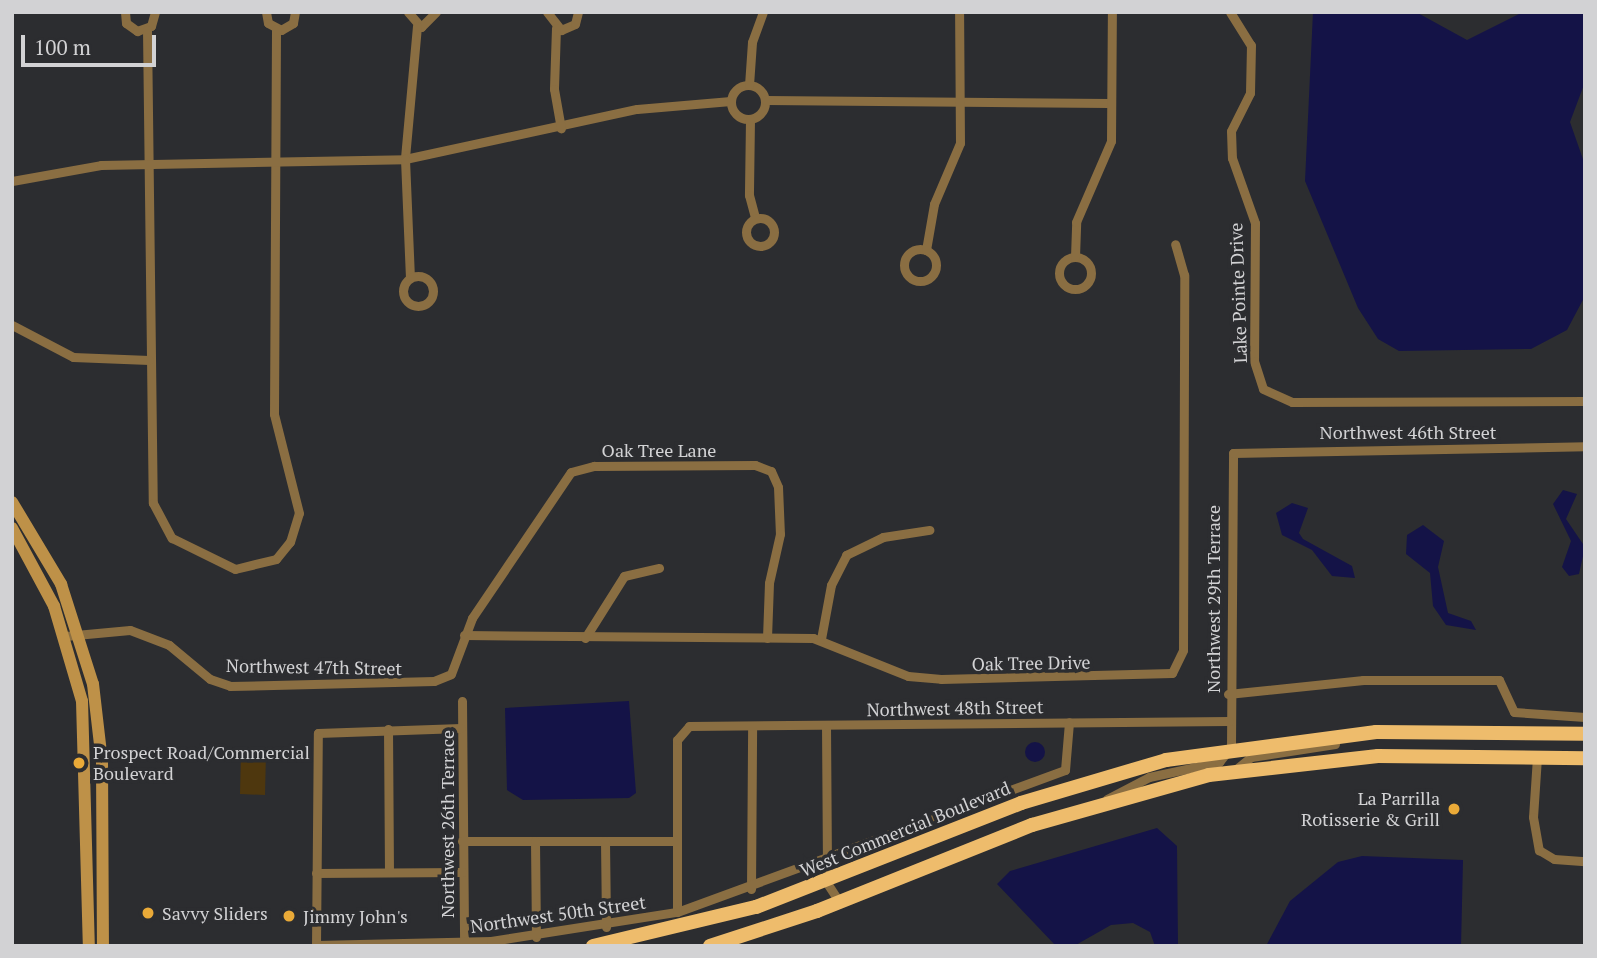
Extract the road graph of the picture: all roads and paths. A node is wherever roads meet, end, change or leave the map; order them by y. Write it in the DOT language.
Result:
graph roads {
  1 [pos="125,12"];
  2 [pos="155,12"];
  3 [pos="265,12"];
  4 [pos="295,12"];
  5 [pos="408,12"];
  6 [pos="436,12"];
  7 [pos="547,12"];
  8 [pos="578,12"];
  9 [pos="762,12"];
  10 [pos="959,12"];
  11 [pos="1112,12"];
  12 [pos="1230,12"];
  13 [pos="417,26"];
  14 [pos="556,28"];
  15 [pos="276,29"];
  16 [pos="147,30"];
  17 [pos="749,85"];
  18 [pos="766,100"];
  19 [pos="731,101"];
  20 [pos="959,102"];
  21 [pos="1109,103"];
  22 [pos="750,119"];
  23 [pos="561,128"];
  24 [pos="405,159"];
  25 [pos="148,165"];
  26 [pos="272,165"];
  27 [pos="12,181"];
  28 [pos="755,218"];
  29 [pos="1175,244"];
  30 [pos="926,250"];
  31 [pos="1075,257"];
  32 [pos="410,278"];
  33 [pos="12,325"];
  34 [pos="149,360"];
  35 [pos="1585,401"];
  36 [pos="1585,446"];
  37 [pos="1233,453"];
  38 [pos="12,502"];
  39 [pos="12,528"];
  40 [pos="929,530"];
  41 [pos="659,568"];
  42 [pos="79,632"];
  43 [pos="65,635"];
  44 [pos="464,635"];
  45 [pos="585,638"];
  46 [pos="767,638"];
  47 [pos="821,639"];
  48 [pos="1228,694"];
  49 [pos="463,701"];
  50 [pos="1585,717"];
  51 [pos="1069,722"];
  52 [pos="1229,722"];
  53 [pos="826,725"];
  54 [pos="752,726"];
  55 [pos="461,728"];
  56 [pos="388,729"];
  57 [pos="1376,732"];
  58 [pos="1585,734"];
  59 [pos="1231,747"];
  60 [pos="1536,757"];
  61 [pos="1585,758"];
  62 [pos="1234,771"];
  63 [pos="1097,804"];
  64 [pos="461,841"];
  65 [pos="536,841"];
  66 [pos="606,841"];
  67 [pos="677,841"];
  68 [pos="1585,861"];
  69 [pos="826,863"];
  70 [pos="389,872"];
  71 [pos="463,872"];
  72 [pos="316,873"];
  73 [pos="827,883"];
  74 [pos="751,889"];
  75 [pos="840,903"];
  76 [pos="677,912"];
  77 [pos="606,927"];
  78 [pos="536,937"];
  79 [pos="464,944"];
  80 [pos="316,945"];
  81 [pos="89,946"];
  82 [pos="103,946"];
  83 [pos="593,946"];
  84 [pos="710,946"];
  1 -- 16 [label="street"];
  2 -- 16 [label="street"];
  3 -- 15 [label="street"];
  4 -- 15 [label="street"];
  5 -- 13 [label="street"];
  6 -- 13 [label="street"];
  7 -- 14 [label="street"];
  8 -- 14 [label="street"];
  9 -- 17 [label="street"];
  10 -- 20 [label="street"];
  11 -- 21 [label="street"];
  12 -- 35 [label="street, Lake Pointe Drive"];
  13 -- 24 [label="street"];
  14 -- 23 [label="street"];
  15 -- 26 [label="street"];
  16 -- 25 [label="street"];
  17 -- 18 [label="street"];
  17 -- 19 [label="street"];
  18 -- 20 [label="street"];
  18 -- 22 [label="street"];
  19 -- 22 [label="street"];
  19 -- 23 [label="street"];
  20 -- 21 [label="street"];
  20 -- 30 [label="street"];
  21 -- 31 [label="street"];
  22 -- 28 [label="street"];
  23 -- 24 [label="street"];
  24 -- 26 [label="street"];
  24 -- 32 [label="street"];
  25 -- 26 [label="street"];
  25 -- 27 [label="street"];
  25 -- 34 [label="street"];
  26 -- 34 [label="street"];
  29 -- 47 [label="street, Oak Tree Drive"];
  33 -- 34 [label="street"];
  36 -- 37 [label="street, Northwest 46th Street"];
  37 -- 48 [label="street, Northwest 29th Terrace"];
  38 -- 42 [label="main road"];
  39 -- 43 [label="main road"];
  40 -- 47 [label="street"];
  41 -- 45 [label="street"];
  42 -- 43 [label="street, Northwest 47th Street"];
  42 -- 44 [label="street, Northwest 47th Street"];
  42 -- 82 [label="main road"];
  43 -- 81 [label="main road"];
  44 -- 45 [label="street, Oak Tree Drive"];
  44 -- 46 [label="street, Oak Tree Lane"];
  45 -- 46 [label="street, Oak Tree Drive"];
  46 -- 47 [label="street, Oak Tree Drive"];
  48 -- 50 [label="street"];
  48 -- 52 [label="street, Northwest 29th Terrace"];
  49 -- 55 [label="street, Northwest 26th Terrace"];
  51 -- 52 [label="street, Northwest 48th Street"];
  51 -- 53 [label="street, Northwest 48th Street"];
  51 -- 69 [label="street, Northwest 50th Street"];
  52 -- 59 [label="street, Northwest 29th Terrace"];
  53 -- 54 [label="street, Northwest 48th Street"];
  53 -- 69 [label="street"];
  54 -- 67 [label="street, Northwest 48th Street"];
  54 -- 74 [label="street"];
  55 -- 56 [label="street"];
  55 -- 64 [label="street, Northwest 26th Terrace"];
  56 -- 70 [label="street"];
  56 -- 72 [label="street"];
  57 -- 58 [label="highway, West Commercial Boulevard"];
  57 -- 59 [label="highway, West Commercial Boulevard"];
  57 -- 62 [label="street, West Commercial Boulevard"];
  59 -- 63 [label="street, West Commercial Boulevard"];
  59 -- 73 [label="highway, West Commercial Boulevard"];
  60 -- 61 [label="highway, West Commercial Boulevard"];
  60 -- 62 [label="highway, West Commercial Boulevard"];
  60 -- 68 [label="street"];
  62 -- 63 [label="highway, West Commercial Boulevard"];
  63 -- 75 [label="highway, West Commercial Boulevard"];
  64 -- 65 [label="street"];
  64 -- 71 [label="street, Northwest 26th Terrace"];
  65 -- 66 [label="street"];
  65 -- 78 [label="street"];
  66 -- 67 [label="street"];
  66 -- 77 [label="street"];
  67 -- 76 [label="street"];
  69 -- 73 [label="street"];
  69 -- 74 [label="street, Northwest 50th Street"];
  70 -- 71 [label="street"];
  70 -- 72 [label="street"];
  71 -- 79 [label="street, Northwest 26th Terrace"];
  72 -- 80 [label="street"];
  73 -- 75 [label="street"];
  73 -- 83 [label="highway, West Commercial Boulevard"];
  74 -- 76 [label="street, Northwest 50th Street"];
  75 -- 84 [label="highway, West Commercial Boulevard"];
  76 -- 77 [label="street, Northwest 50th Street"];
  77 -- 78 [label="street, Northwest 50th Street"];
  78 -- 79 [label="street, Northwest 50th Street"];
  79 -- 80 [label="street, Northwest 50th Street"];
}
